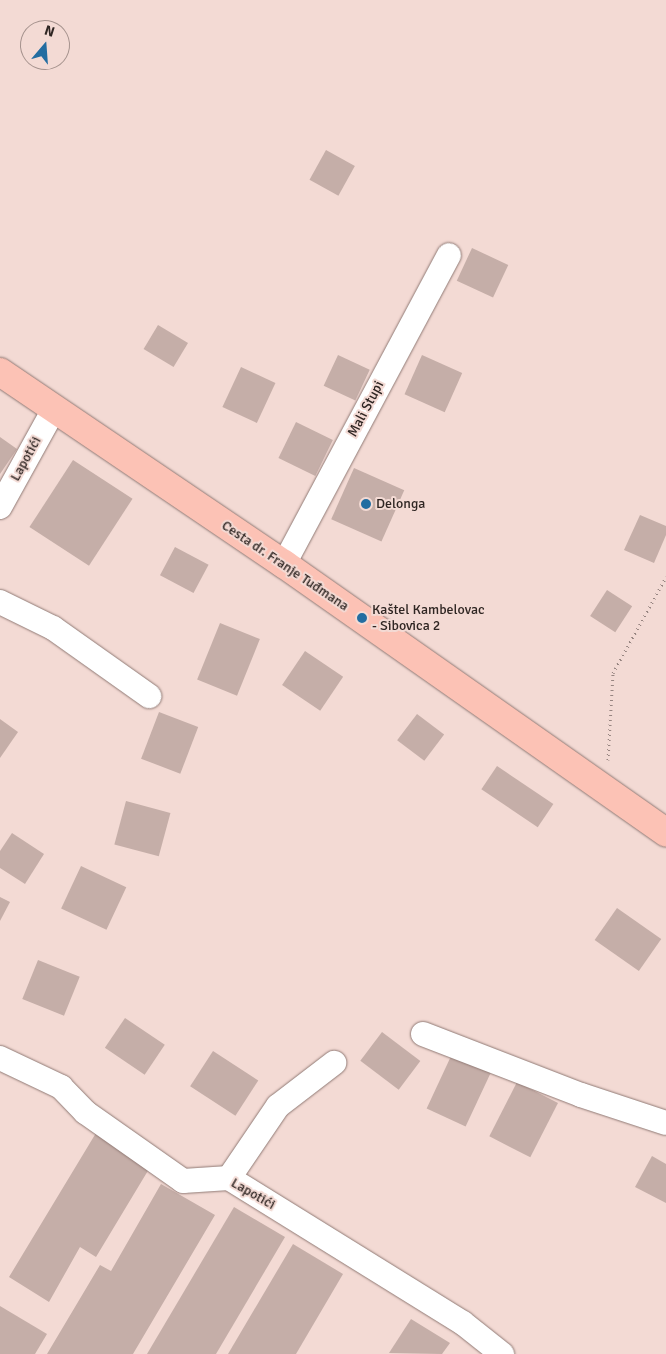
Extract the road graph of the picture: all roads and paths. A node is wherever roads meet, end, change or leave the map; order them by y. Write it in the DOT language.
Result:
graph roads {
  1 [pos="449,255"];
  2 [pos="0,372"];
  3 [pos="53,411"];
  4 [pos="0,507"];
  5 [pos="284,564"];
  6 [pos="666,576"];
  7 [pos="0,602"];
  8 [pos="149,696"];
  9 [pos="606,790"];
  10 [pos="666,832"];
  11 [pos="423,1034"];
  12 [pos="0,1058"];
  13 [pos="334,1063"];
  14 [pos="666,1124"];
  15 [pos="229,1178"];
  16 [pos="502,1354"];
  1 -- 5 [label="street, Mali Stupi"];
  2 -- 3 [label="main road, Cesta dr. Franje Tuđmana"];
  3 -- 4 [label="street, Lapotići"];
  3 -- 5 [label="main road, Cesta dr. Franje Tuđmana"];
  5 -- 9 [label="main road, Cesta dr. Franje Tuđmana"];
  6 -- 9 [label="path"];
  7 -- 8 [label="street"];
  9 -- 10 [label="main road, Cesta dr. Franje Tuđmana"];
  11 -- 14 [label="street"];
  12 -- 15 [label="street, Lapotići"];
  13 -- 15 [label="street"];
  15 -- 16 [label="street, Lapotići"];
}
